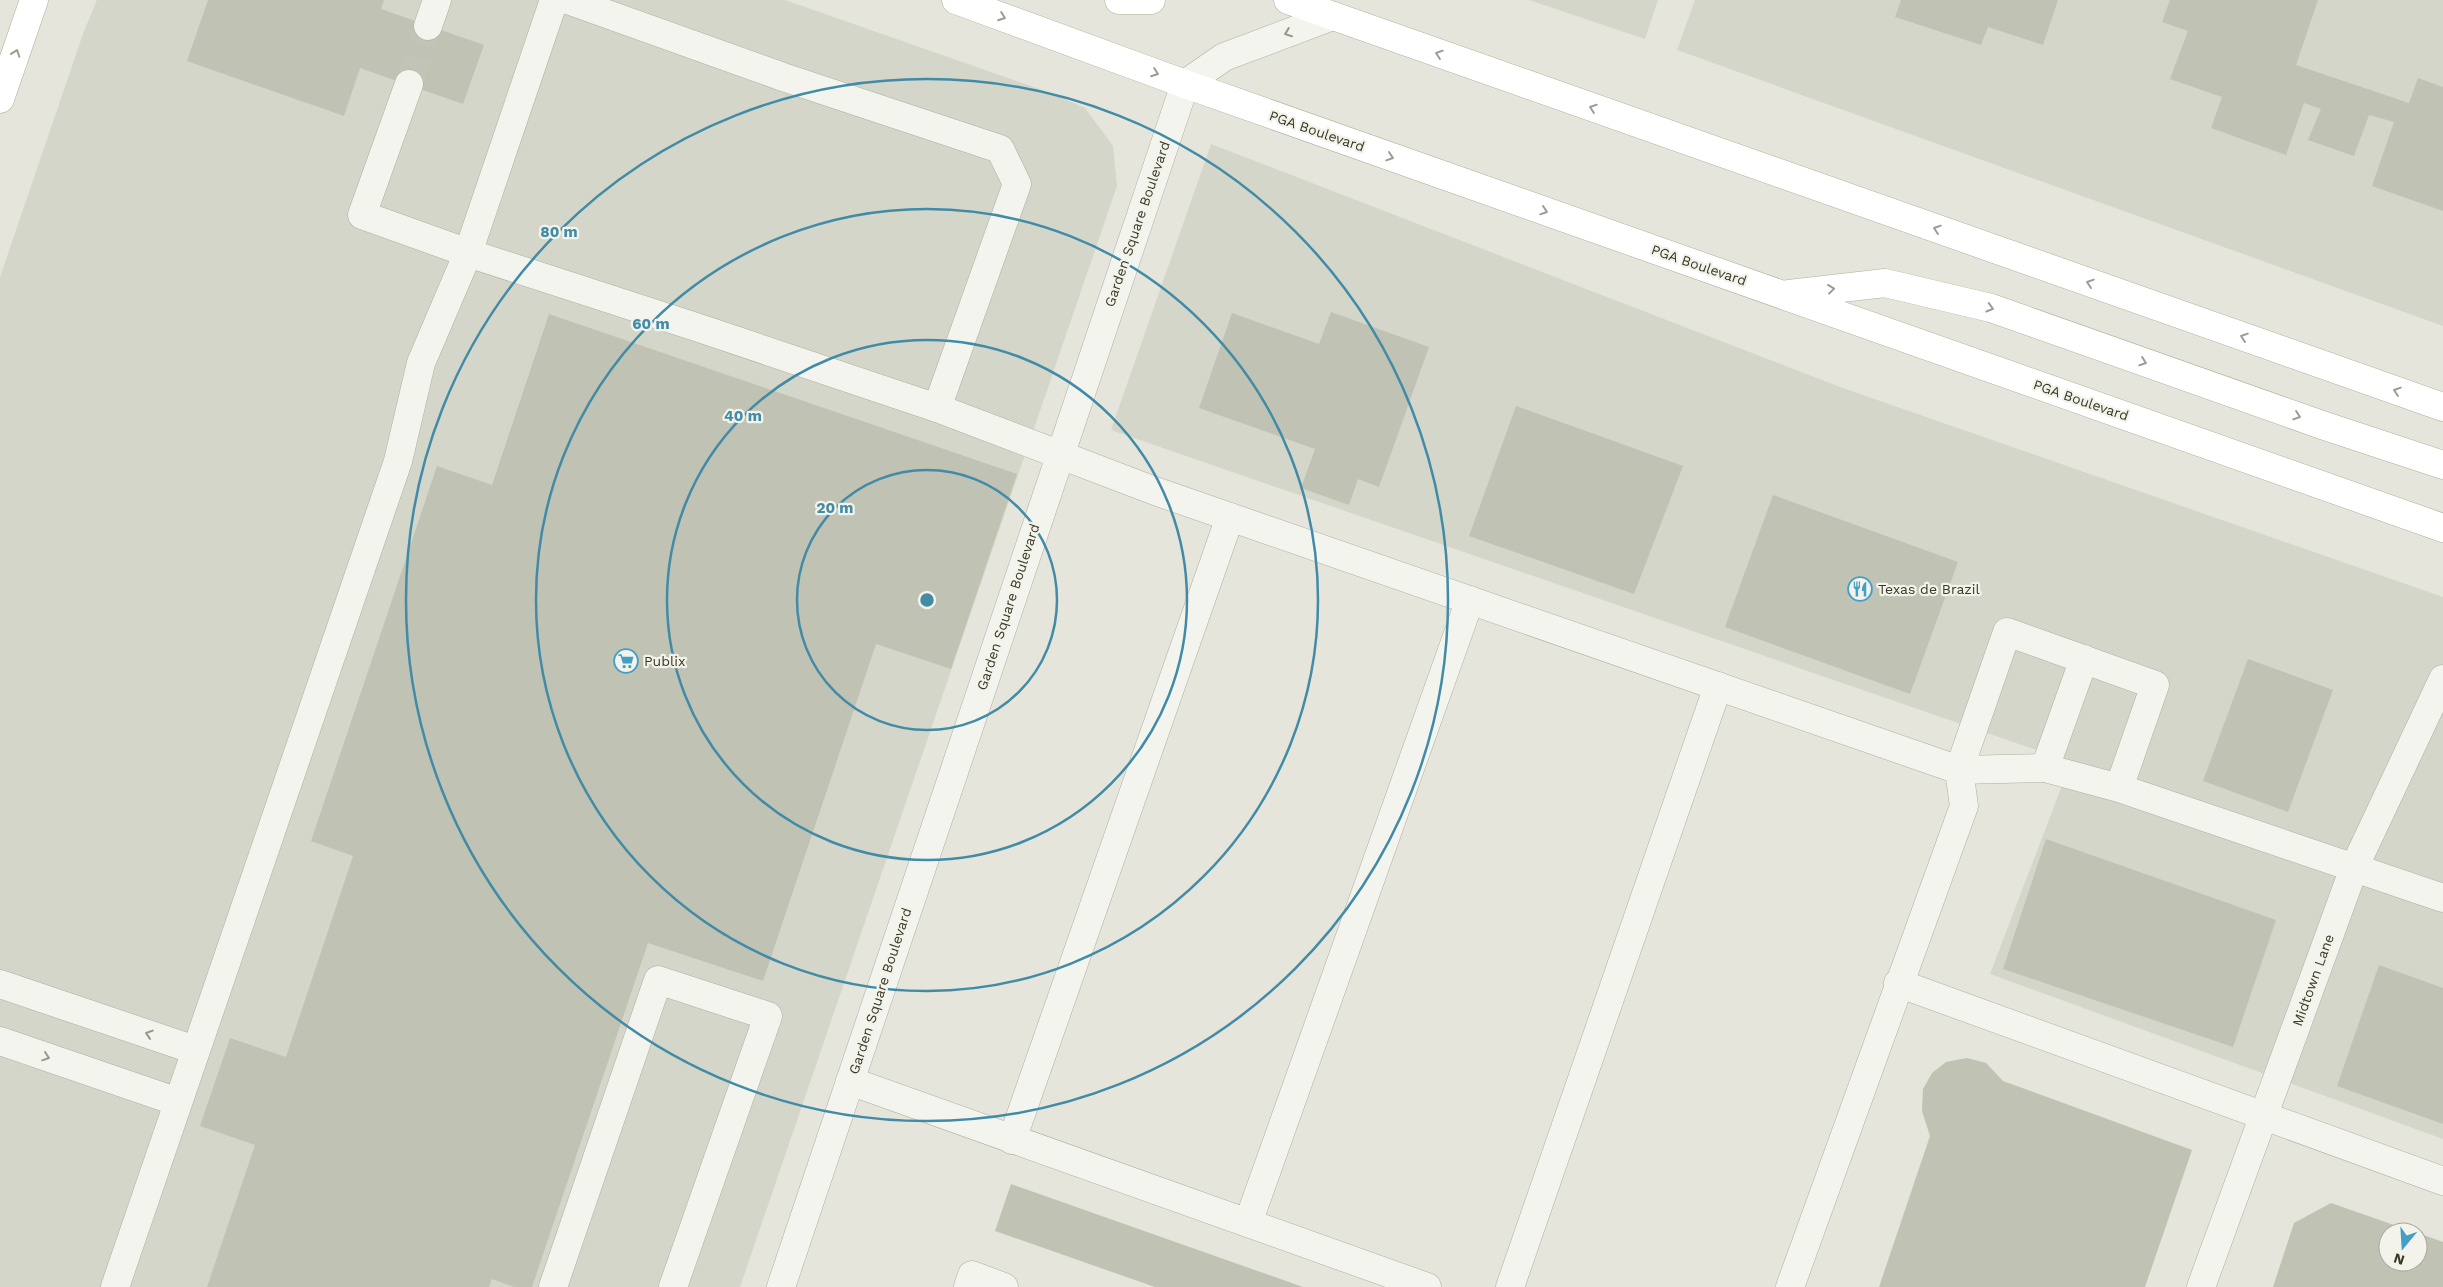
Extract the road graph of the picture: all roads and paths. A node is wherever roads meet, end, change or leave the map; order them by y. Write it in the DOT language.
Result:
graph roads {
  1 [pos="34,0"];
  2 [pos="437,0"];
  3 [pos="554,0"];
  4 [pos="568,0"];
  5 [pos="956,0"];
  6 [pos="1120,0"];
  7 [pos="1151,0"];
  8 [pos="1288,0"];
  9 [pos="1333,16"];
  10 [pos="428,26"];
  11 [pos="409,84"];
  12 [pos="1185,84"];
  13 [pos="0,99"];
  14 [pos="468,253"];
  15 [pos="1782,295"];
  16 [pos="2443,407"];
  17 [pos="937,408"];
  18 [pos="1060,453"];
  19 [pos="2443,464"];
  20 [pos="1230,517"];
  21 [pos="2443,528"];
  22 [pos="1470,600"];
  23 [pos="2084,659"];
  24 [pos="2443,679"];
  25 [pos="1718,686"];
  26 [pos="2044,768"];
  27 [pos="1959,770"];
  28 [pos="2119,788"];
  29 [pos="2354,868"];
  30 [pos="2443,898"];
  31 [pos="1898,983"];
  32 [pos="0,984"];
  33 [pos="0,1041"];
  34 [pos="195,1050"];
  35 [pos="850,1081"];
  36 [pos="178,1102"];
  37 [pos="2263,1116"];
  38 [pos="1012,1140"];
  39 [pos="2443,1181"];
  40 [pos="1248,1223"];
  41 [pos="115,1287"];
  42 [pos="552,1287"];
  43 [pos="673,1287"];
  44 [pos="781,1287"];
  45 [pos="968,1287"];
  46 [pos="1004,1287"];
  47 [pos="1427,1287"];
  48 [pos="1510,1287"];
  49 [pos="1790,1287"];
  50 [pos="2201,1287"];
  13 -- 1 [label="main road, one-way"];
  2 -- 10 [label="street"];
  3 -- 14 [label="street"];
  4 -- 17 [label="street"];
  5 -- 12 [label="main road, PGA Boulevard, one-way"];
  6 -- 7 [label="main road"];
  8 -- 9 [label="main road"];
  9 -- 12 [label="street, one-way"];
  16 -- 9 [label="main road, one-way"];
  11 -- 14 [label="street"];
  12 -- 15 [label="main road, PGA Boulevard, one-way"];
  12 -- 18 [label="street, Garden Square Boulevard"];
  14 -- 17 [label="street"];
  14 -- 34 [label="street"];
  15 -- 19 [label="main road, one-way"];
  15 -- 21 [label="main road, PGA Boulevard"];
  17 -- 18 [label="street"];
  18 -- 20 [label="street"];
  18 -- 35 [label="street, Garden Square Boulevard"];
  20 -- 22 [label="street"];
  20 -- 38 [label="street"];
  22 -- 25 [label="street"];
  22 -- 40 [label="street"];
  23 -- 26 [label="street"];
  23 -- 27 [label="street"];
  23 -- 28 [label="street"];
  24 -- 29 [label="street, Midtown Lane"];
  25 -- 27 [label="street"];
  25 -- 48 [label="street"];
  26 -- 27 [label="street"];
  26 -- 28 [label="street"];
  27 -- 31 [label="street"];
  28 -- 29 [label="street"];
  29 -- 30 [label="street"];
  29 -- 37 [label="street, Midtown Lane"];
  31 -- 37 [label="street"];
  31 -- 49 [label="street"];
  34 -- 32 [label="street, one-way"];
  33 -- 36 [label="street, one-way"];
  34 -- 36 [label="street"];
  35 -- 38 [label="street"];
  35 -- 44 [label="street, Garden Square Boulevard"];
  36 -- 41 [label="street"];
  37 -- 39 [label="street"];
  37 -- 50 [label="street, Midtown Lane"];
  38 -- 40 [label="street"];
  40 -- 47 [label="street"];
  42 -- 43 [label="street"];
  45 -- 46 [label="street"];
}
